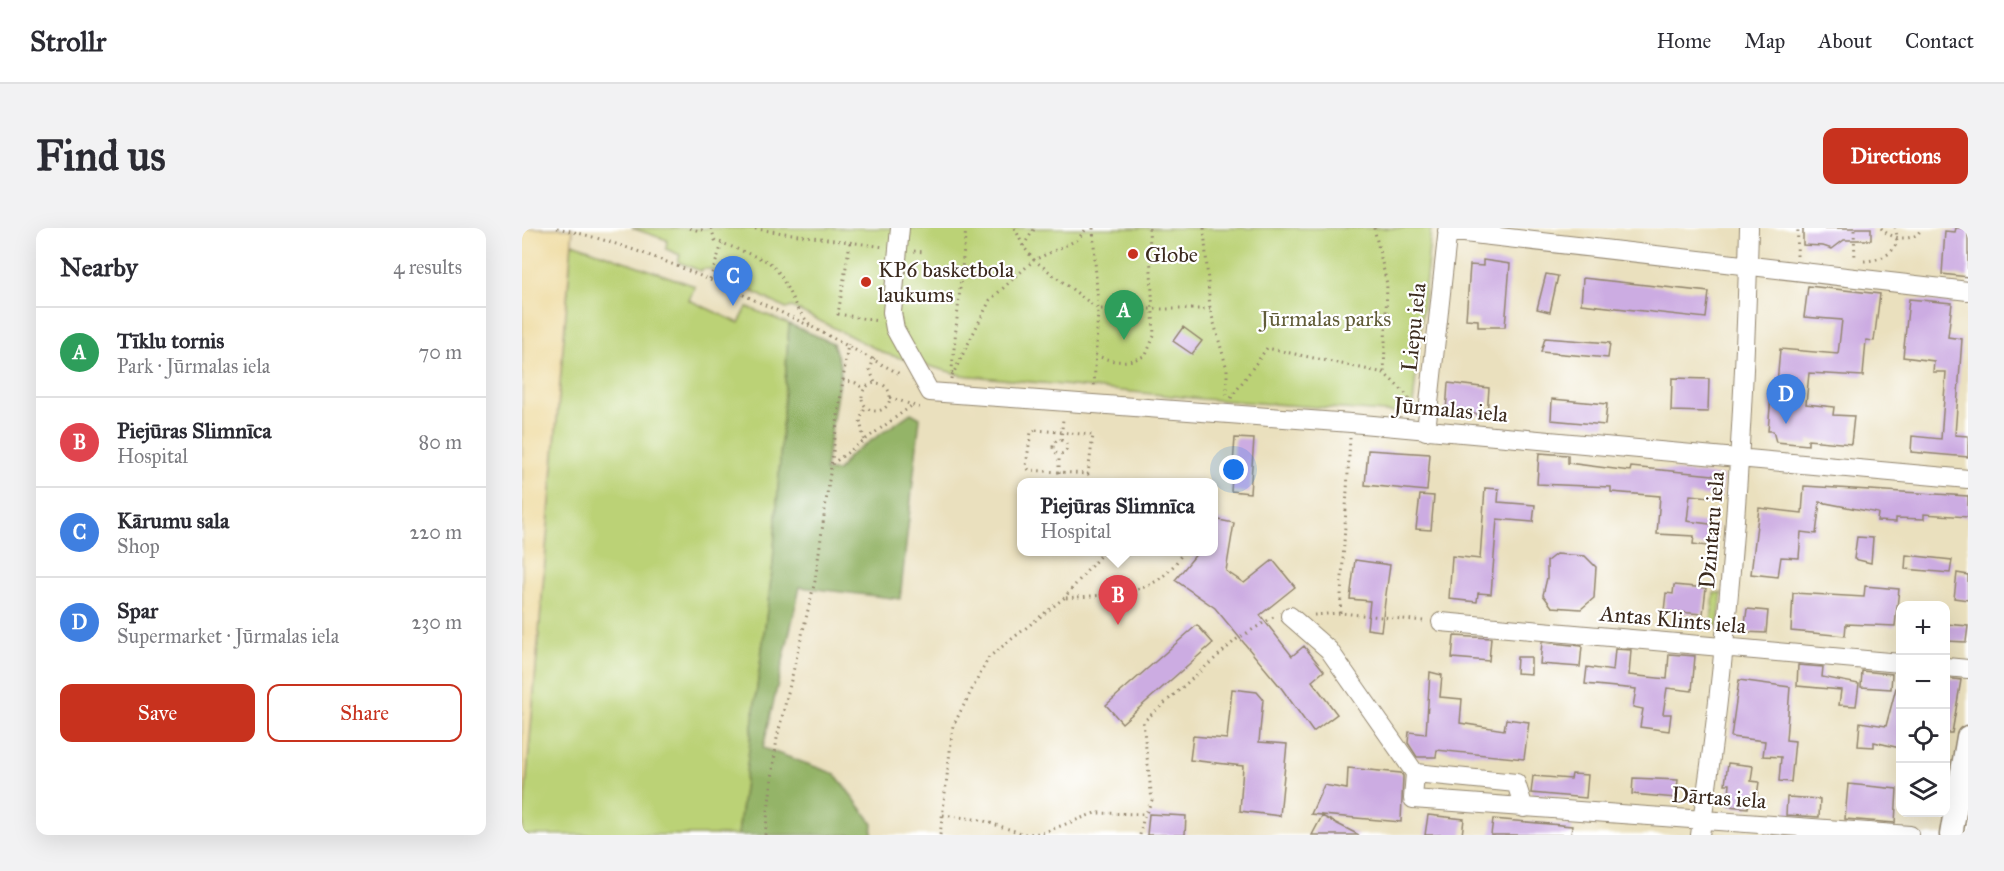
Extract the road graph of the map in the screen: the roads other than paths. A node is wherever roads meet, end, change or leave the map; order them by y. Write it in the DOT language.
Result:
graph roads {
  1 [pos="900,228"];
  2 [pos="1749,228"];
  3 [pos="1448,230"];
  4 [pos="1748,267"];
  5 [pos="1968,291"];
  6 [pos="1426,431"];
  7 [pos="1742,457"];
  8 [pos="1968,479"];
  9 [pos="1290,616"];
  10 [pos="1441,622"];
  11 [pos="1725,647"];
  12 [pos="1896,663"];
  13 [pos="1950,667"];
  14 [pos="1968,669"];
  15 [pos="1968,737"];
  16 [pos="1415,773"];
  17 [pos="1524,807"];
  18 [pos="1701,827"];
  19 [pos="1910,835"];
  20 [pos="1951,835"];
  1 -- 6 [label="street, Jūrmalas iela"];
  2 -- 4 [label="street, Dzintaru iela"];
  3 -- 4 [label="street"];
  3 -- 6 [label="street, Liepu iela"];
  4 -- 5 [label="street"];
  4 -- 7 [label="street, Dzintaru iela"];
  6 -- 7 [label="street, Jūrmalas iela"];
  7 -- 8 [label="street, Jūrmalas iela"];
  7 -- 11 [label="street, Dzintaru iela"];
  9 -- 16 [label="street"];
  10 -- 11 [label="street, Antas Klints iela"];
  11 -- 12 [label="street, Antas Klints iela"];
  11 -- 18 [label="street, Dzintaru iela"];
  13 -- 14 [label="street"];
  15 -- 20 [label="main road"];
  16 -- 17 [label="street"];
  16 -- 17 [label="street, Dārtas iela"];
  17 -- 18 [label="street, Dārtas iela"];
  18 -- 19 [label="street, Dārtas iela"];
}
